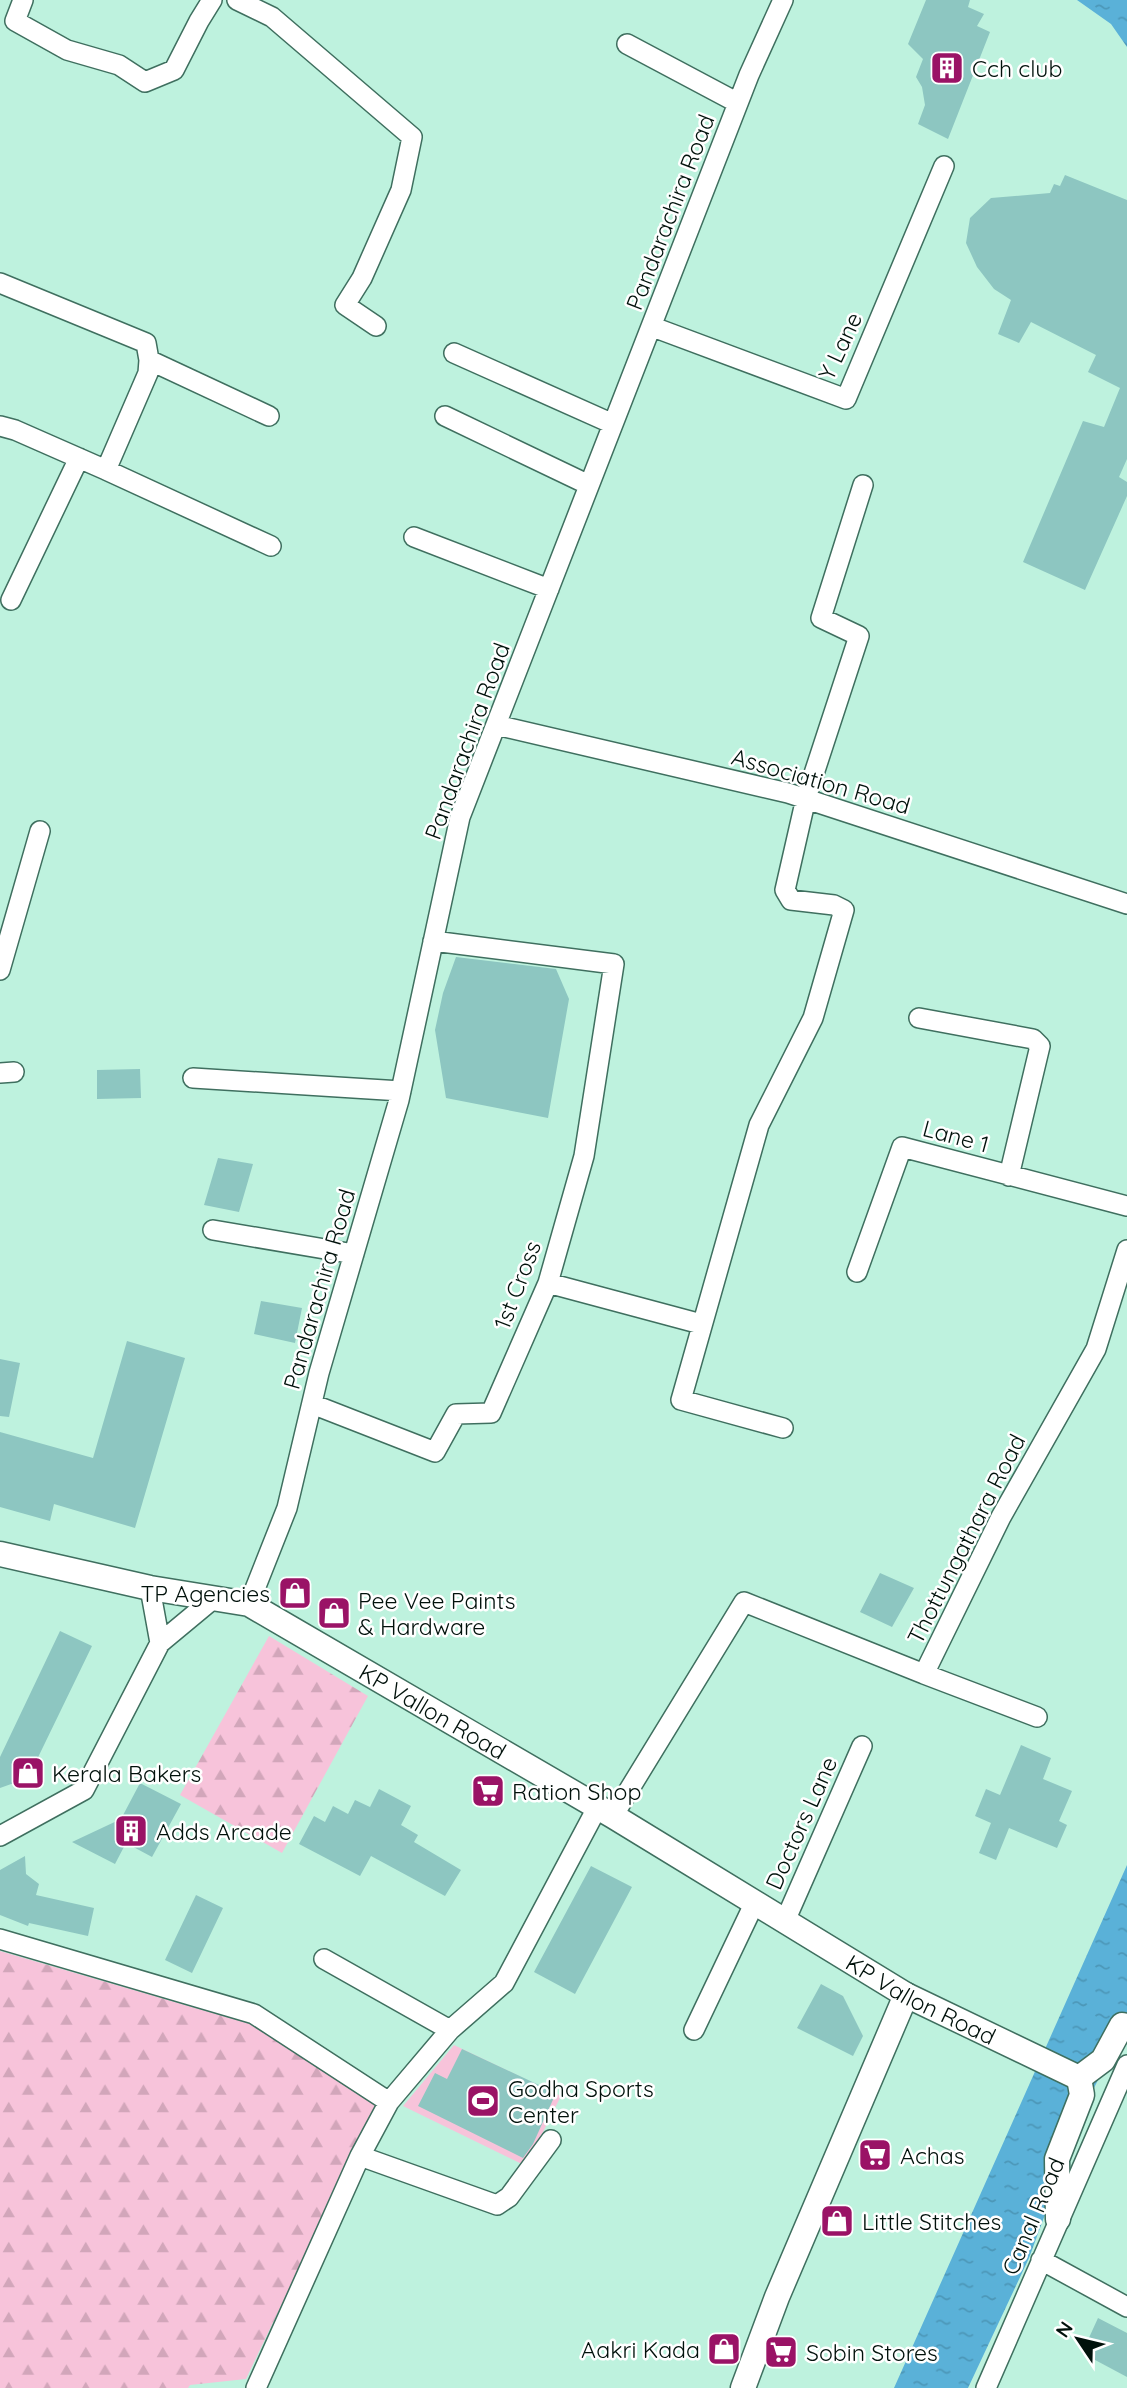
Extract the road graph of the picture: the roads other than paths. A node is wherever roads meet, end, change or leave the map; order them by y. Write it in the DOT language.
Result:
graph roads {
  1 [pos="23,0"];
  2 [pos="212,0"];
  3 [pos="237,0"];
  4 [pos="783,0"];
  5 [pos="627,44"];
  6 [pos="738,103"];
  7 [pos="944,166"];
  8 [pos="0,283"];
  9 [pos="376,326"];
  10 [pos="653,327"];
  11 [pos="454,353"];
  12 [pos="149,360"];
  13 [pos="270,416"];
  14 [pos="445,416"];
  15 [pos="613,424"];
  16 [pos="0,426"];
  17 [pos="79,458"];
  18 [pos="106,470"];
  19 [pos="589,485"];
  20 [pos="863,485"];
  21 [pos="414,537"];
  22 [pos="271,546"];
  23 [pos="549,589"];
  24 [pos="11,600"];
  25 [pos="496,725"];
  26 [pos="806,798"];
  27 [pos="40,831"];
  28 [pos="1127,904"];
  29 [pos="433,941"];
  30 [pos="0,970"];
  31 [pos="919,1018"];
  32 [pos="193,1078"];
  33 [pos="401,1091"];
  34 [pos="1009,1176"];
  35 [pos="1127,1206"];
  36 [pos="213,1230"];
  37 [pos="1127,1250"];
  38 [pos="354,1254"];
  39 [pos="857,1272"];
  40 [pos="548,1283"];
  41 [pos="701,1324"];
  42 [pos="312,1404"];
  43 [pos="783,1428"];
  44 [pos="0,1554"];
  45 [pos="150,1588"];
  46 [pos="213,1599"];
  47 [pos="249,1604"];
  48 [pos="160,1643"];
  49 [pos="924,1674"];
  50 [pos="1037,1717"];
  51 [pos="862,1746"];
  52 [pos="605,1812"];
  53 [pos="0,1836"];
  54 [pos="755,1902"];
  55 [pos="785,1921"];
  56 [pos="0,1939"];
  57 [pos="324,1959"];
  58 [pos="906,1995"];
  59 [pos="1127,2026"];
  60 [pos="450,2029"];
  61 [pos="694,2030"];
  62 [pos="1127,2065"];
  63 [pos="1079,2078"];
  64 [pos="389,2102"];
  65 [pos="551,2140"];
  66 [pos="360,2156"];
  67 [pos="1058,2219"];
  68 [pos="1041,2260"];
  69 [pos="1127,2307"];
  70 [pos="256,2388"];
  71 [pos="743,2388"];
  72 [pos="986,2388"];
  1 -- 2 [label="street"];
  3 -- 9 [label="street"];
  4 -- 6 [label="street, Pandarachira Road"];
  5 -- 6 [label="street"];
  6 -- 10 [label="street, Pandarachira Road"];
  7 -- 10 [label="street, Y Lane"];
  8 -- 12 [label="street"];
  10 -- 15 [label="street, Pandarachira Road"];
  11 -- 15 [label="street"];
  12 -- 13 [label="street"];
  12 -- 18 [label="street"];
  14 -- 19 [label="street"];
  15 -- 19 [label="street, Pandarachira Road"];
  16 -- 17 [label="street"];
  17 -- 18 [label="street"];
  17 -- 24 [label="street"];
  18 -- 22 [label="street"];
  19 -- 23 [label="street, Pandarachira Road"];
  20 -- 26 [label="street"];
  21 -- 23 [label="street"];
  23 -- 25 [label="street, Pandarachira Road"];
  25 -- 26 [label="street, Association Road"];
  25 -- 29 [label="street, Pandarachira Road"];
  26 -- 28 [label="street, Association Road"];
  26 -- 41 [label="street"];
  27 -- 30 [label="street"];
  29 -- 33 [label="street, Pandarachira Road"];
  29 -- 40 [label="street, 1st Cross"];
  31 -- 34 [label="street"];
  32 -- 33 [label="street"];
  33 -- 38 [label="street, Pandarachira Road"];
  34 -- 35 [label="street, Lane 1"];
  34 -- 39 [label="street, Lane 1"];
  36 -- 38 [label="street"];
  37 -- 49 [label="street, Thottungathara Road"];
  38 -- 42 [label="street, Pandarachira Road"];
  40 -- 41 [label="street"];
  40 -- 42 [label="street, 1st Cross"];
  41 -- 43 [label="street"];
  42 -- 47 [label="street, Pandarachira Road"];
  44 -- 45 [label="street, KP Vallon Road"];
  45 -- 46 [label="street, KP Vallon Road"];
  45 -- 48 [label="street"];
  46 -- 47 [label="street, KP Vallon Road"];
  46 -- 48 [label="street"];
  47 -- 52 [label="street, KP Vallon Road"];
  48 -- 53 [label="street"];
  49 -- 50 [label="street"];
  49 -- 52 [label="street, Thottungathara Road"];
  51 -- 55 [label="street, Doctors Lane"];
  52 -- 54 [label="street, KP Vallon Road"];
  52 -- 60 [label="street"];
  54 -- 55 [label="street, KP Vallon Road"];
  54 -- 61 [label="street"];
  55 -- 58 [label="street, KP Vallon Road"];
  56 -- 64 [label="street"];
  57 -- 60 [label="street"];
  58 -- 63 [label="street, KP Vallon Road"];
  58 -- 71 [label="street"];
  59 -- 63 [label="street"];
  60 -- 64 [label="street"];
  62 -- 67 [label="street, Canal Road"];
  63 -- 67 [label="street"];
  64 -- 66 [label="street"];
  65 -- 66 [label="street"];
  66 -- 70 [label="street"];
  67 -- 68 [label="street, Canal Road"];
  68 -- 69 [label="street"];
  68 -- 72 [label="street, Canal Road"];
}
